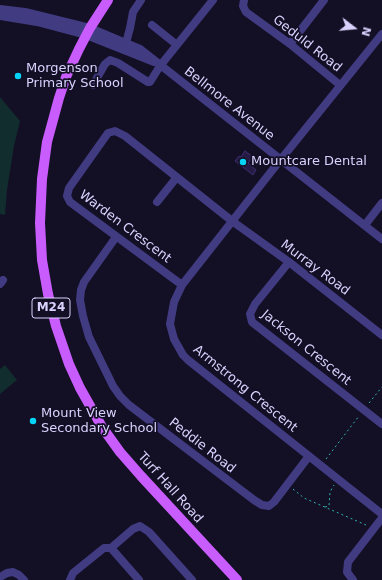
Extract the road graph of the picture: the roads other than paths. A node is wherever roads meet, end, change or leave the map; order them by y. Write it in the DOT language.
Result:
graph roads {
  1 [pos="108,0"];
  2 [pos="141,0"];
  3 [pos="213,0"];
  4 [pos="324,0"];
  5 [pos="243,3"];
  6 [pos="0,9"];
  7 [pos="0,16"];
  8 [pos="152,25"];
  9 [pos="88,32"];
  10 [pos="382,34"];
  11 [pos="126,43"];
  12 [pos="290,44"];
  13 [pos="177,45"];
  14 [pos="158,64"];
  15 [pos="93,85"];
  16 [pos="340,85"];
  17 [pos="281,160"];
  18 [pos="177,177"];
  19 [pos="156,202"];
  20 [pos="382,203"];
  21 [pos="232,221"];
  22 [pos="365,225"];
  23 [pos="116,237"];
  24 [pos="382,239"];
  25 [pos="289,262"];
  26 [pos="182,284"];
  27 [pos="382,334"];
  28 [pos="382,424"];
  29 [pos="309,456"];
  30 [pos="382,514"];
  31 [pos="382,518"];
  32 [pos="111,548"];
  33 [pos="0,577"];
  34 [pos="24,580"];
  35 [pos="70,580"];
  36 [pos="139,580"];
  37 [pos="192,580"];
  38 [pos="237,580"];
  39 [pos="353,580"];
  1 -- 9 [label="main road, Turf Hall Road / M24"];
  2 -- 11 [label="street"];
  3 -- 13 [label="street"];
  4 -- 12 [label="street"];
  5 -- 12 [label="street, Geduld Road"];
  6 -- 9 [label="street"];
  7 -- 9 [label="street"];
  8 -- 13 [label="street"];
  9 -- 11 [label="street, Bellmore Avenue"];
  9 -- 14 [label="street, Bellmore Avenue"];
  9 -- 38 [label="main road, Turf Hall Road / M24"];
  10 -- 16 [label="street, Armstrong Crescent"];
  11 -- 14 [label="street, Bellmore Avenue"];
  12 -- 16 [label="street, Geduld Road"];
  13 -- 14 [label="street"];
  14 -- 15 [label="street"];
  14 -- 17 [label="street, Bellmore Avenue"];
  16 -- 17 [label="street, Armstrong Crescent"];
  17 -- 21 [label="street, Armstrong Crescent"];
  17 -- 22 [label="street, Bellmore Avenue"];
  18 -- 19 [label="street"];
  18 -- 21 [label="street, Warden Crescent"];
  18 -- 23 [label="street, Warden Crescent"];
  20 -- 22 [label="street"];
  21 -- 25 [label="street, Murray Road"];
  21 -- 26 [label="street, Armstrong Crescent"];
  22 -- 24 [label="street, Bellmore Avenue"];
  23 -- 26 [label="street, Warden Crescent"];
  23 -- 29 [label="street, Peddie Road"];
  25 -- 27 [label="street, Murray Road"];
  25 -- 28 [label="street, Jackson Crescent"];
  26 -- 29 [label="street, Armstrong Crescent"];
  29 -- 30 [label="street, Armstrong Crescent"];
  31 -- 39 [label="street"];
  32 -- 35 [label="street"];
  32 -- 36 [label="street"];
  32 -- 37 [label="street"];
  33 -- 34 [label="street"];
}
